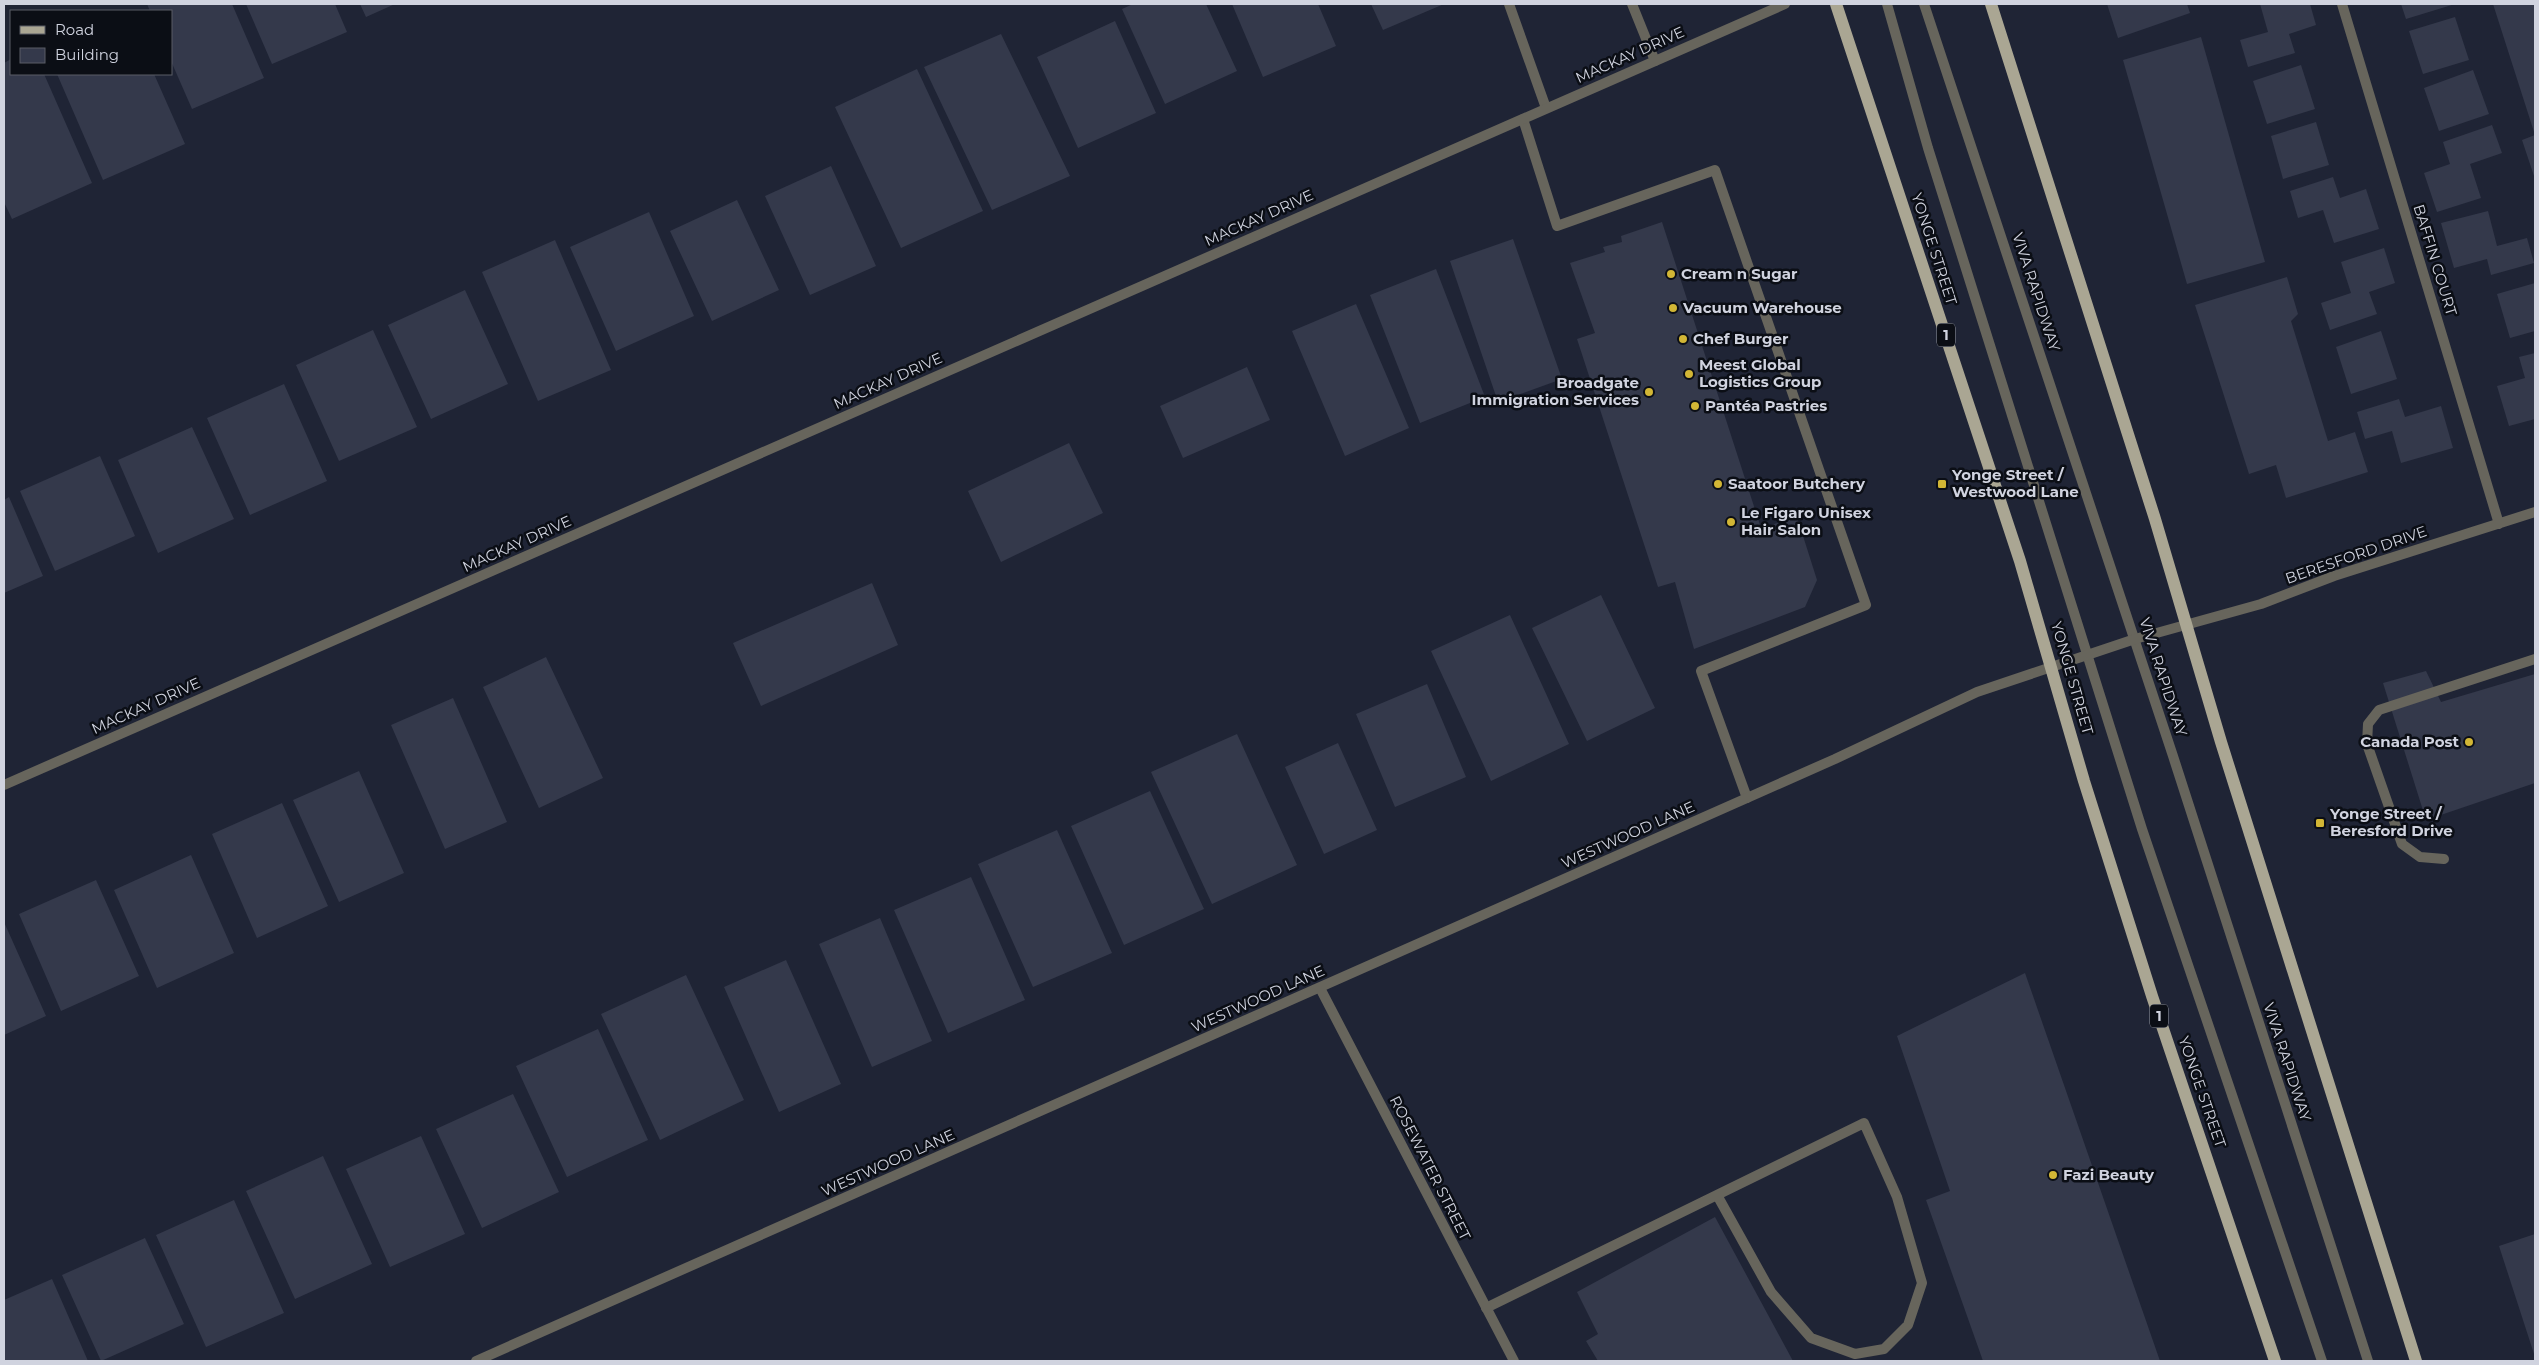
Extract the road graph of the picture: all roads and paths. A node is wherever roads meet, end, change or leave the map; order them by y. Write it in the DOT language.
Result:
graph roads {
  1 [pos="1510,4"];
  2 [pos="1632,4"];
  3 [pos="1785,4"];
  4 [pos="1836,4"];
  5 [pos="1887,4"];
  6 [pos="1924,4"];
  7 [pos="1991,4"];
  8 [pos="2342,4"];
  9 [pos="1655,61"];
  10 [pos="1546,108"];
  11 [pos="1523,119"];
  12 [pos="2535,512"];
  13 [pos="2499,524"];
  14 [pos="2186,626"];
  15 [pos="2134,639"];
  16 [pos="2087,654"];
  17 [pos="2535,659"];
  18 [pos="2053,667"];
  19 [pos="4,785"];
  20 [pos="1747,798"];
  21 [pos="2444,859"];
  22 [pos="1320,988"];
  23 [pos="1717,1195"];
  24 [pos="1486,1308"];
  25 [pos="476,1361"];
  26 [pos="1514,1361"];
  27 [pos="2275,1361"];
  28 [pos="2322,1361"];
  29 [pos="2368,1361"];
  30 [pos="2416,1361"];
  1 -- 10 [label="street"];
  2 -- 9 [label="street"];
  3 -- 9 [label="street, MACKAY DRIVE"];
  4 -- 18 [label="main road, YONGE STREET / 1"];
  5 -- 16 [label="street"];
  6 -- 15 [label="street, VIVA RAPIDWAY"];
  7 -- 14 [label="main road"];
  8 -- 13 [label="street, BAFFIN COURT"];
  9 -- 10 [label="street, MACKAY DRIVE"];
  10 -- 11 [label="street, MACKAY DRIVE"];
  11 -- 19 [label="street, MACKAY DRIVE"];
  11 -- 20 [label="street"];
  12 -- 13 [label="street, BERESFORD DRIVE"];
  13 -- 14 [label="street, BERESFORD DRIVE"];
  14 -- 15 [label="street, BERESFORD DRIVE"];
  14 -- 30 [label="main road"];
  15 -- 16 [label="street, WESTWOOD LANE"];
  15 -- 29 [label="street, VIVA RAPIDWAY"];
  16 -- 18 [label="street, WESTWOOD LANE"];
  16 -- 28 [label="street"];
  17 -- 21 [label="street"];
  18 -- 20 [label="street, WESTWOOD LANE"];
  18 -- 27 [label="main road, YONGE STREET / 1"];
  20 -- 22 [label="street, WESTWOOD LANE"];
  22 -- 24 [label="street, ROSEWATER STREET"];
  22 -- 25 [label="street, WESTWOOD LANE"];
  23 -- 23 [label="street"];
  23 -- 24 [label="street"];
  24 -- 26 [label="street, ROSEWATER STREET"];
}
